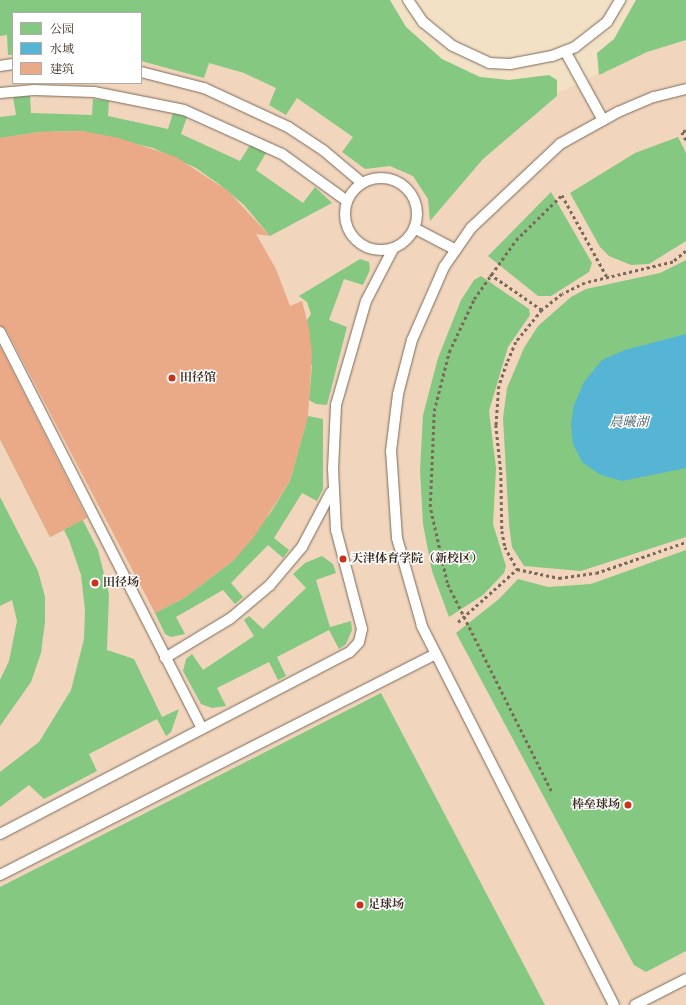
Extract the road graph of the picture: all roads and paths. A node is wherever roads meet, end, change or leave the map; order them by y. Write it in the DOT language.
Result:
graph roads {
  1 [pos="408,0"];
  2 [pos="620,0"];
  3 [pos="565,51"];
  4 [pos="12,64"];
  5 [pos="0,66"];
  6 [pos="142,72"];
  7 [pos="686,89"];
  8 [pos="0,93"];
  9 [pos="604,120"];
  10 [pos="686,131"];
  11 [pos="686,140"];
  12 [pos="362,183"];
  13 [pos="347,201"];
  14 [pos="414,228"];
  15 [pos="393,249"];
  16 [pos="456,250"];
  17 [pos="686,251"];
  18 [pos="490,274"];
  19 [pos="607,276"];
  20 [pos="542,310"];
  21 [pos="0,332"];
  22 [pos="333,488"];
  23 [pos="686,542"];
  24 [pos="517,569"];
  25 [pos="464,618"];
  26 [pos="458,622"];
  27 [pos="435,654"];
  28 [pos="165,658"];
  29 [pos="202,729"];
  30 [pos="551,791"];
  31 [pos="0,834"];
  32 [pos="0,875"];
  33 [pos="686,979"];
  34 [pos="614,1005"];
  35 [pos="635,1005"];
  1 -- 3 [label="lane"];
  2 -- 3 [label="lane"];
  3 -- 9 [label="lane"];
  4 -- 5 [label="lane"];
  6 -- 12 [label="lane"];
  7 -- 9 [label="lane"];
  8 -- 13 [label="lane"];
  9 -- 16 [label="lane"];
  10 -- 11 [label="path"];
  12 -- 13 [label="lane"];
  12 -- 14 [label="lane"];
  13 -- 15 [label="lane"];
  14 -- 15 [label="lane"];
  14 -- 16 [label="lane"];
  15 -- 22 [label="lane"];
  16 -- 27 [label="lane"];
  17 -- 19 [label="path"];
  18 -- 19 [label="path"];
  18 -- 20 [label="path"];
  18 -- 25 [label="path"];
  19 -- 20 [label="path"];
  20 -- 24 [label="path"];
  21 -- 28 [label="lane"];
  22 -- 28 [label="lane"];
  22 -- 29 [label="lane"];
  23 -- 24 [label="path"];
  24 -- 25 [label="path"];
  25 -- 26 [label="path"];
  25 -- 30 [label="path"];
  27 -- 32 [label="lane"];
  27 -- 34 [label="lane"];
  28 -- 29 [label="lane"];
  29 -- 31 [label="lane"];
  33 -- 35 [label="lane"];
}
